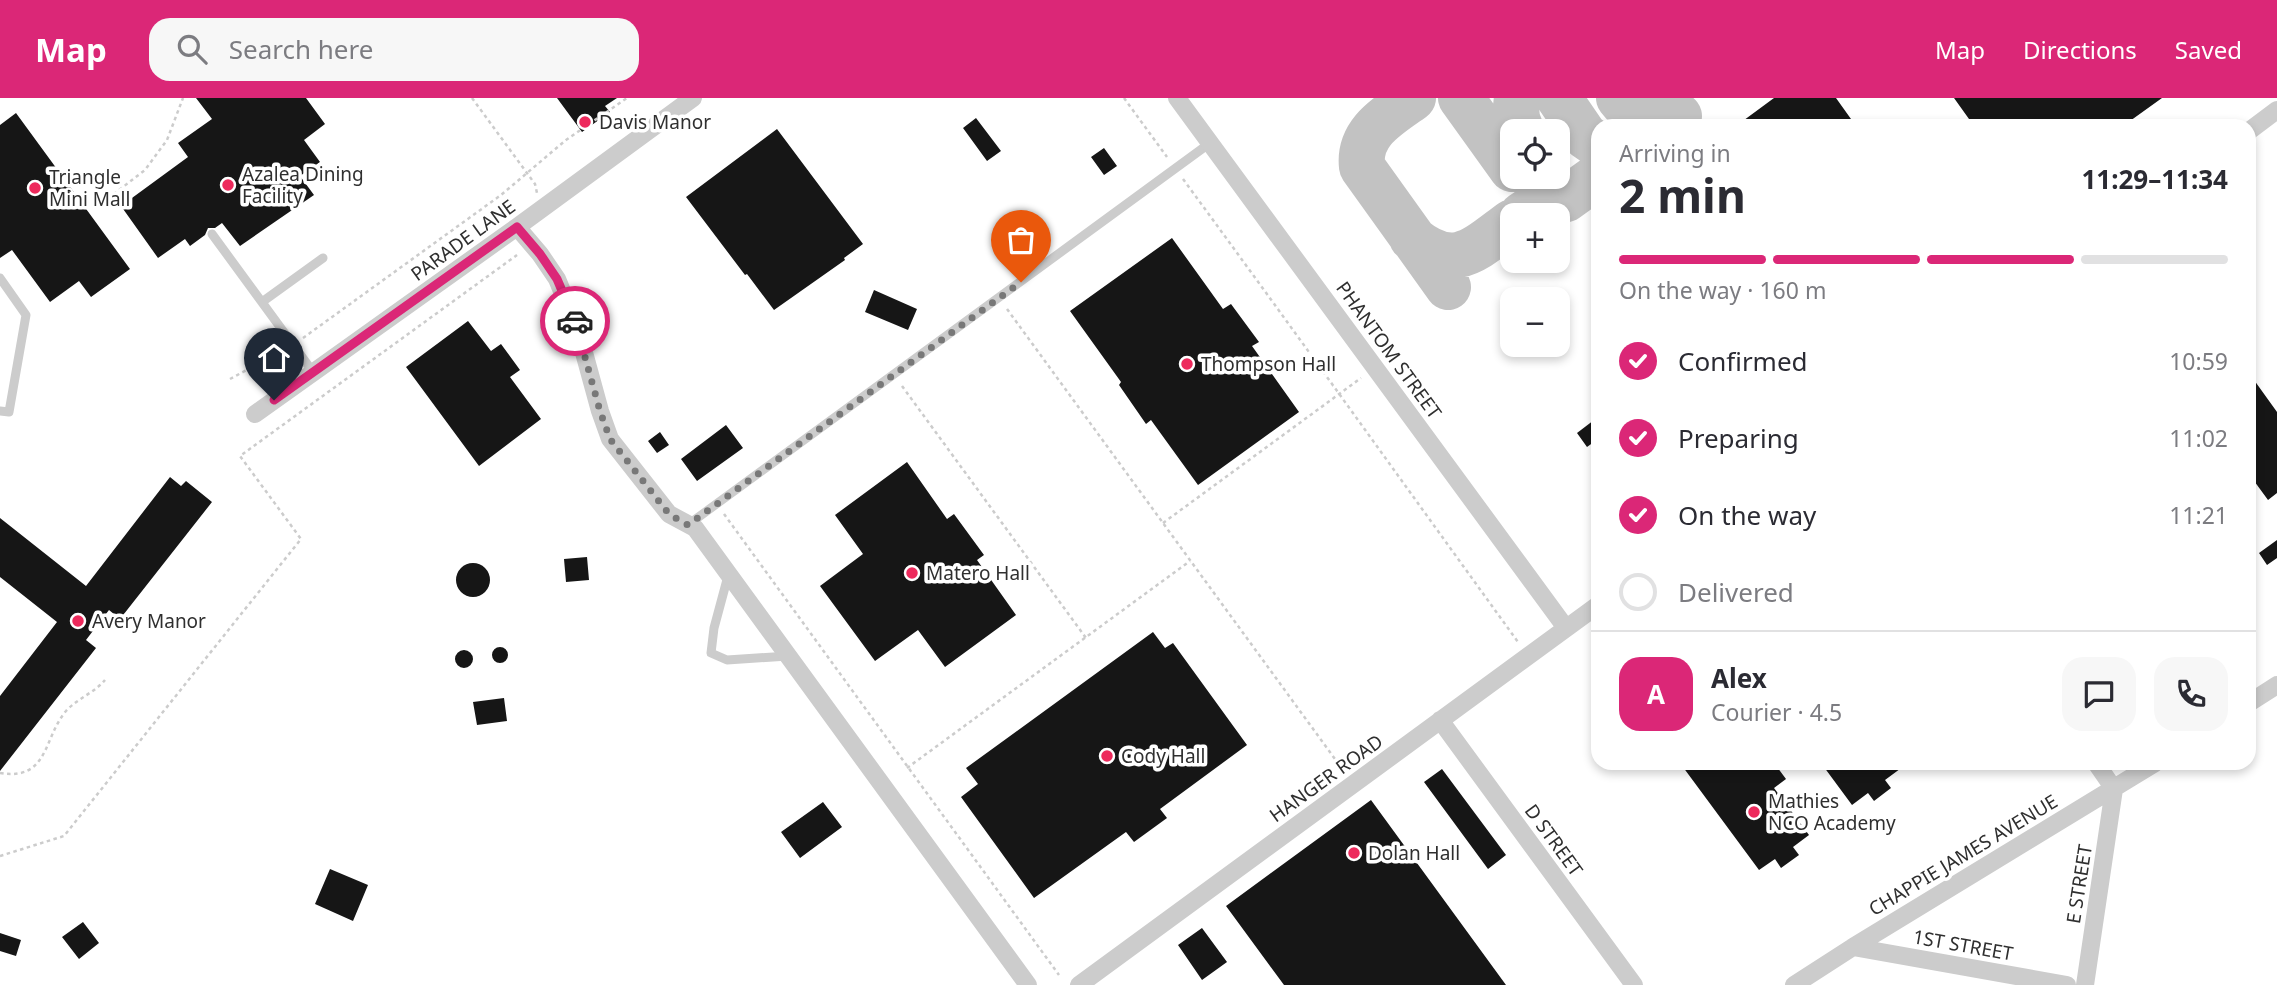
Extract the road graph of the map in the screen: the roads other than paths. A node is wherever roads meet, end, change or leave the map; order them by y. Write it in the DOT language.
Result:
graph roads {
  1 [pos="1177,98"];
  2 [pos="685,100"];
  3 [pos="2277,110"];
  4 [pos="2256,126"];
  5 [pos="1210,143"];
  6 [pos="517,227"];
  7 [pos="212,234"];
  8 [pos="323,258"];
  9 [pos="0,278"];
  10 [pos="262,302"];
  11 [pos="313,372"];
  12 [pos="0,411"];
  13 [pos="255,414"];
  14 [pos="688,525"];
  15 [pos="728,574"];
  16 [pos="1591,610"];
  17 [pos="1566,628"];
  18 [pos="788,656"];
  19 [pos="2277,685"];
  20 [pos="2256,698"];
  21 [pos="1440,720"];
  22 [pos="2101,770"];
  23 [pos="2144,770"];
  24 [pos="2115,789"];
  25 [pos="1853,947"];
  26 [pos="1028,985"];
  27 [pos="1079,985"];
  28 [pos="1634,985"];
  29 [pos="1794,985"];
  30 [pos="2067,985"];
  31 [pos="2085,985"];
  1 -- 5 [label="street, PHANTOM STREET"];
  2 -- 6 [label="street, PARADE LANE"];
  3 -- 4 [label="street"];
  5 -- 14 [label="lane"];
  5 -- 17 [label="street, PHANTOM STREET"];
  6 -- 11 [label="street, PARADE LANE"];
  6 -- 14 [label="street"];
  7 -- 10 [label="lane"];
  8 -- 10 [label="lane"];
  9 -- 12 [label="lane"];
  10 -- 11 [label="lane"];
  11 -- 13 [label="street, PARADE LANE"];
  14 -- 15 [label="street"];
  15 -- 18 [label="street"];
  15 -- 18 [label="lane"];
  16 -- 17 [label="street, HANGER ROAD"];
  17 -- 21 [label="street, HANGER ROAD"];
  18 -- 26 [label="street"];
  19 -- 20 [label="street"];
  21 -- 27 [label="street, HANGER ROAD"];
  21 -- 28 [label="street, D STREET"];
  22 -- 24 [label="street"];
  23 -- 24 [label="street, CHAPPIE JAMES AVENUE"];
  24 -- 25 [label="street, CHAPPIE JAMES AVENUE"];
  24 -- 31 [label="street, E STREET"];
  25 -- 29 [label="street, CHAPPIE JAMES AVENUE"];
  25 -- 30 [label="street, 1ST STREET"];
}
